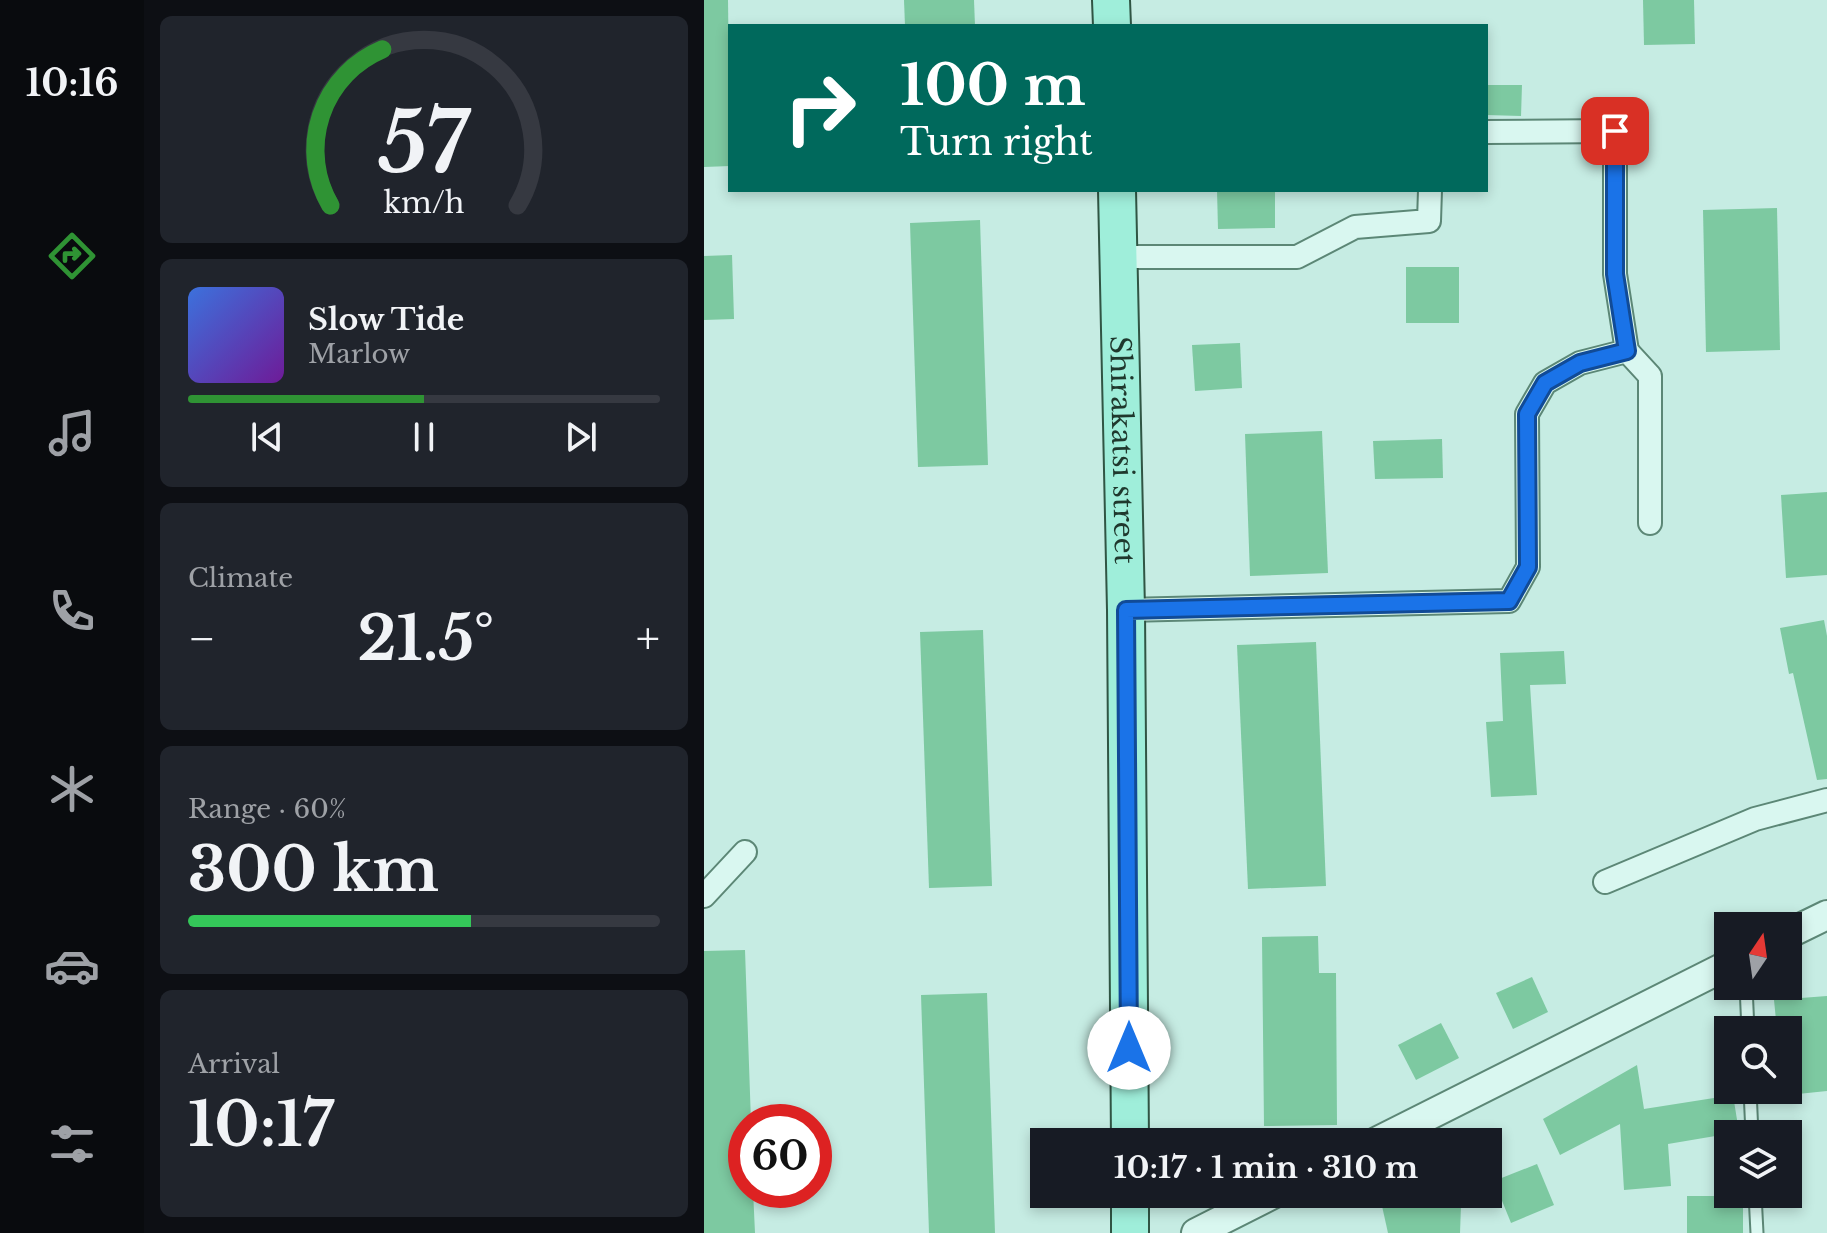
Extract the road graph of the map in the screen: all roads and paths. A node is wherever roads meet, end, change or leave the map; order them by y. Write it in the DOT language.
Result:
graph roads {
  1 [pos="1111,0"];
  2 [pos="1112,24"];
  3 [pos="1488,132"];
  4 [pos="1117,192"];
  5 [pos="1430,192"];
  6 [pos="1119,257"];
  7 [pos="1627,351"];
  8 [pos="1650,523"];
  9 [pos="1126,610"];
  10 [pos="1827,800"];
  11 [pos="745,852"];
  12 [pos="1605,882"];
  13 [pos="704,896"];
  14 [pos="1827,915"];
  15 [pos="1802,927"];
  16 [pos="1714,972"];
  17 [pos="1130,1128"];
  18 [pos="1404,1128"];
  19 [pos="1130,1208"];
  20 [pos="1245,1208"];
  21 [pos="1756,1208"];
  22 [pos="1130,1233"];
  23 [pos="1196,1233"];
  24 [pos="1757,1233"];
  1 -- 2 [label="main road"];
  3 -- 7 [label="street"];
  4 -- 6 [label="main road, Shirakatsi street"];
  5 -- 6 [label="street"];
  6 -- 9 [label="main road, Shirakatsi street"];
  7 -- 8 [label="street"];
  7 -- 9 [label="street"];
  9 -- 17 [label="main road, Shirakatsi street"];
  10 -- 12 [label="street"];
  11 -- 13 [label="street"];
  14 -- 15 [label="street"];
  16 -- 18 [label="street"];
  19 -- 22 [label="main road"];
  20 -- 23 [label="street"];
  21 -- 24 [label="lane"];
}
